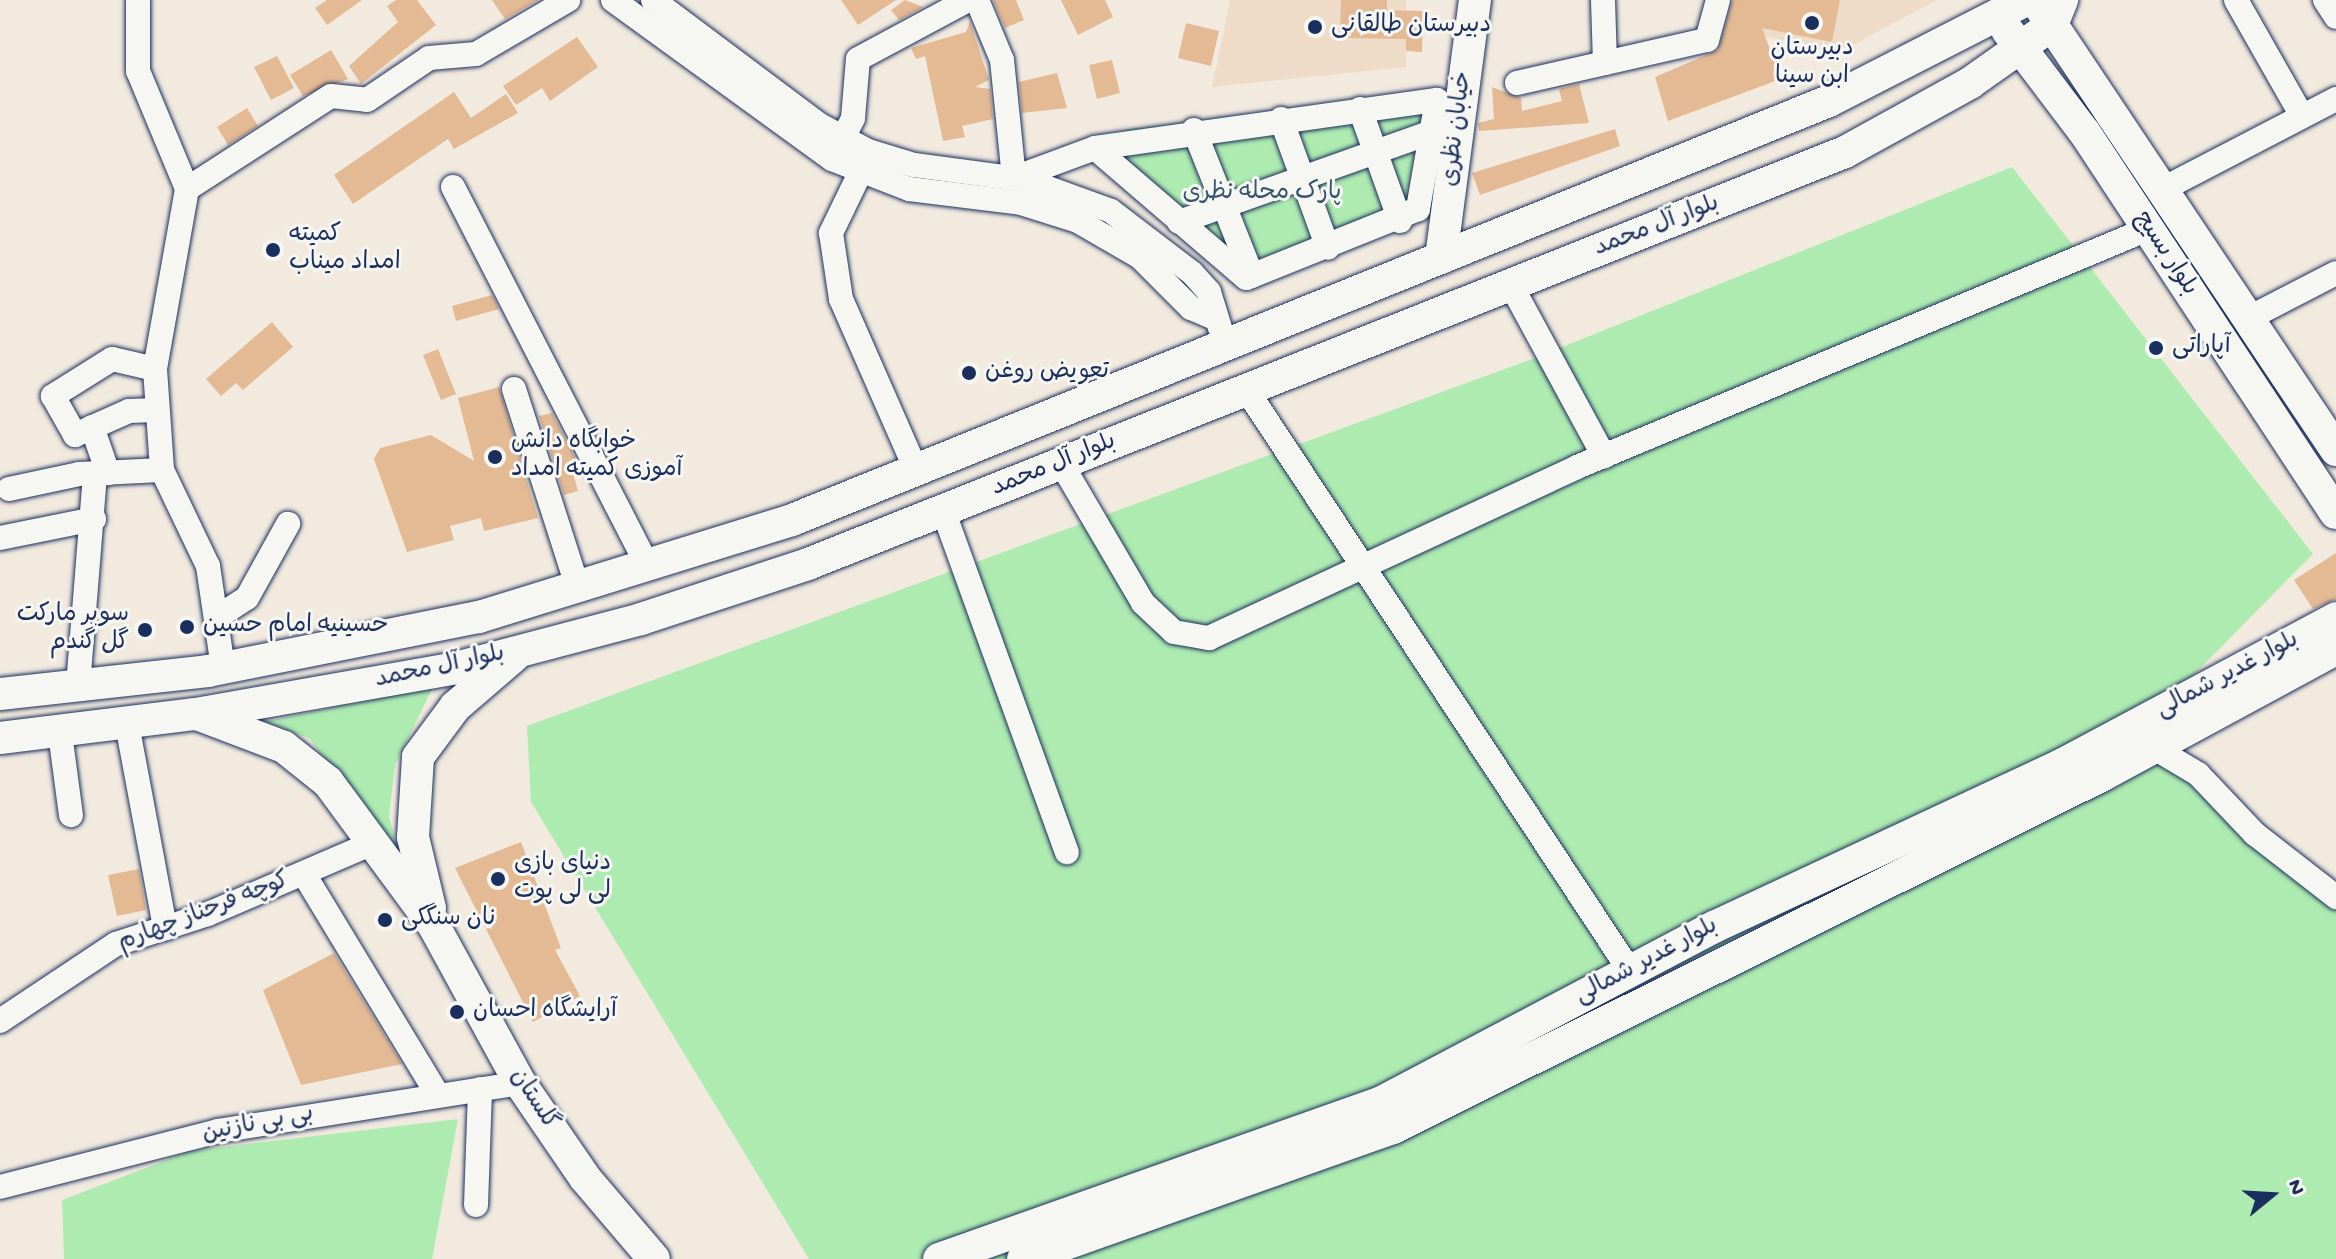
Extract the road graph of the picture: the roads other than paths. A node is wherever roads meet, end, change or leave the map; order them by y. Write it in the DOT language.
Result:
graph roads {
  1 [pos="138,0"];
  2 [pos="568,0"];
  3 [pos="613,0"];
  4 [pos="653,0"];
  5 [pos="968,0"];
  6 [pos="977,0"];
  7 [pos="1475,0"];
  8 [pos="1603,0"];
  9 [pos="1718,0"];
  10 [pos="2026,0"];
  11 [pos="2236,0"];
  12 [pos="2325,0"];
  13 [pos="2054,5"];
  14 [pos="1993,7"];
  15 [pos="2336,17"];
  16 [pos="2018,47"];
  17 [pos="1605,63"];
  18 [pos="1517,83"];
  19 [pos="2336,99"];
  20 [pos="1829,101"];
  21 [pos="1360,109"];
  22 [pos="2302,116"];
  23 [pos="1281,119"];
  24 [pos="1194,130"];
  25 [pos="1432,132"];
  26 [pos="843,138"];
  27 [pos="1095,148"];
  28 [pos="1845,152"];
  29 [pos="1376,154"];
  30 [pos="860,173"];
  31 [pos="1014,178"];
  32 [pos="1303,179"];
  33 [pos="453,187"];
  34 [pos="187,189"];
  35 [pos="2161,190"];
  36 [pos="1224,206"];
  37 [pos="1400,221"];
  38 [pos="1179,222"];
  39 [pos="2148,229"];
  40 [pos="1328,248"];
  41 [pos="1441,258"];
  42 [pos="2336,273"];
  43 [pos="1252,276"];
  44 [pos="1511,285"];
  45 [pos="2247,319"];
  46 [pos="1222,331"];
  47 [pos="155,369"];
  48 [pos="514,389"];
  49 [pos="1246,389"];
  50 [pos="156,410"];
  51 [pos="2314,417"];
  52 [pos="92,427"];
  53 [pos="2286,439"];
  54 [pos="2336,450"];
  55 [pos="1604,456"];
  56 [pos="1061,463"];
  57 [pos="162,470"];
  58 [pos="916,470"];
  59 [pos="102,474"];
  60 [pos="9,489"];
  61 [pos="943,510"];
  62 [pos="2336,513"];
  63 [pos="94,519"];
  64 [pos="792,520"];
  65 [pos="288,524"];
  66 [pos="0,538"];
  67 [pos="808,564"];
  68 [pos="1362,564"];
  69 [pos="649,568"];
  70 [pos="578,588"];
  71 [pos="219,616"];
  72 [pos="2336,618"];
  73 [pos="2336,649"];
  74 [pos="519,651"];
  75 [pos="223,668"];
  76 [pos="78,686"];
  77 [pos="0,694"];
  78 [pos="196,714"];
  79 [pos="127,724"];
  80 [pos="60,733"];
  81 [pos="0,738"];
  82 [pos="2151,746"];
  83 [pos="71,815"];
  84 [pos="375,842"];
  85 [pos="1067,852"];
  86 [pos="304,874"];
  87 [pos="2336,897"];
  88 [pos="434,926"];
  89 [pos="165,928"];
  90 [pos="1630,971"];
  91 [pos="0,1021"];
  92 [pos="520,1083"];
  93 [pos="480,1089"];
  94 [pos="438,1095"];
  95 [pos="0,1187"];
  96 [pos="476,1205"];
  97 [pos="656,1256"];
  98 [pos="939,1259"];
  99 [pos="1023,1259"];
  1 -- 34 [label="street"];
  2 -- 34 [label="street"];
  3 -- 30 [label="street"];
  4 -- 26 [label="street"];
  5 -- 26 [label="street"];
  6 -- 31 [label="street"];
  7 -- 41 [label="main road, خیابان نظری"];
  8 -- 17 [label="street"];
  9 -- 17 [label="street"];
  10 -- 14 [label="main road, بلوار آل محمد"];
  11 -- 22 [label="street"];
  12 -- 15 [label="street"];
  13 -- 16 [label="main road, بلوار آل محمد"];
  13 -- 35 [label="main road, بلوار بسیج"];
  14 -- 16 [label="main road, بلوار بسیج"];
  14 -- 20 [label="main road, بلوار آل محمد"];
  16 -- 28 [label="main road, بلوار آل محمد"];
  16 -- 39 [label="main road, بلوار بسیج"];
  17 -- 18 [label="street"];
  19 -- 22 [label="street"];
  20 -- 28 [label="main road"];
  20 -- 41 [label="main road, بلوار آل محمد"];
  21 -- 23 [label="street"];
  21 -- 25 [label="street"];
  21 -- 29 [label="street"];
  22 -- 35 [label="street"];
  23 -- 24 [label="street"];
  23 -- 32 [label="street"];
  24 -- 27 [label="street"];
  24 -- 36 [label="street"];
  25 -- 29 [label="street"];
  25 -- 37 [label="street"];
  26 -- 31 [label="street"];
  27 -- 31 [label="street"];
  27 -- 38 [label="street"];
  28 -- 44 [label="main road, بلوار آل محمد"];
  29 -- 32 [label="street"];
  29 -- 37 [label="street"];
  30 -- 46 [label="street"];
  30 -- 58 [label="street"];
  31 -- 46 [label="street"];
  32 -- 36 [label="street"];
  32 -- 40 [label="street"];
  33 -- 69 [label="street"];
  34 -- 47 [label="street"];
  35 -- 45 [label="main road, بلوار بسیج"];
  36 -- 38 [label="street"];
  36 -- 43 [label="street"];
  37 -- 40 [label="street"];
  38 -- 43 [label="street"];
  39 -- 53 [label="main road, بلوار بسیج"];
  39 -- 55 [label="street"];
  40 -- 43 [label="street"];
  41 -- 46 [label="main road, بلوار آل محمد"];
  42 -- 45 [label="street"];
  44 -- 49 [label="main road, بلوار آل محمد"];
  44 -- 55 [label="street"];
  45 -- 51 [label="main road, بلوار بسیج"];
  46 -- 58 [label="main road, بلوار آل محمد"];
  47 -- 50 [label="street"];
  47 -- 52 [label="street"];
  48 -- 70 [label="street"];
  49 -- 56 [label="main road, بلوار آل محمد"];
  49 -- 68 [label="street"];
  50 -- 52 [label="street"];
  50 -- 57 [label="street"];
  51 -- 53 [label="main road"];
  51 -- 54 [label="main road, بلوار بسیج"];
  52 -- 59 [label="street"];
  53 -- 62 [label="main road, بلوار بسیج"];
  55 -- 68 [label="street"];
  56 -- 61 [label="main road, بلوار آل محمد"];
  56 -- 68 [label="street"];
  57 -- 59 [label="street"];
  57 -- 71 [label="street"];
  58 -- 64 [label="main road, بلوار آل محمد"];
  59 -- 60 [label="street"];
  59 -- 63 [label="street"];
  61 -- 67 [label="main road, بلوار آل محمد"];
  61 -- 85 [label="street"];
  63 -- 66 [label="street"];
  63 -- 76 [label="street"];
  64 -- 67 [label="main road"];
  64 -- 69 [label="main road, بلوار آل محمد"];
  65 -- 71 [label="street"];
  67 -- 74 [label="main road, بلوار آل محمد"];
  68 -- 90 [label="street"];
  69 -- 70 [label="main road, بلوار آل محمد"];
  70 -- 75 [label="main road, بلوار آل محمد"];
  71 -- 75 [label="street"];
  72 -- 90 [label="main road, بلوار غدیر شمالی"];
  73 -- 82 [label="main road, بلوار غدیر شمالی"];
  74 -- 78 [label="main road, بلوار آل محمد"];
  74 -- 88 [label="main road, گلستان"];
  75 -- 76 [label="main road, بلوار آل محمد"];
  76 -- 77 [label="main road, بلوار آل محمد"];
  78 -- 79 [label="main road, بلوار آل محمد"];
  78 -- 84 [label="main road, گلستان"];
  79 -- 80 [label="main road, بلوار آل محمد"];
  79 -- 89 [label="street"];
  80 -- 81 [label="main road, بلوار آل محمد"];
  80 -- 83 [label="street"];
  82 -- 87 [label="street"];
  82 -- 99 [label="main road, بلوار غدیر شمالی"];
  84 -- 86 [label="street, کوچه فرحناز چهارم"];
  84 -- 88 [label="main road, گلستان"];
  86 -- 89 [label="street, کوچه فرحناز چهارم"];
  86 -- 94 [label="street"];
  88 -- 92 [label="main road, گلستان"];
  89 -- 91 [label="street, کوچه فرحناز چهارم"];
  90 -- 98 [label="main road, بلوار غدیر شمالی"];
  92 -- 93 [label="street, بی بی نازنین"];
  92 -- 97 [label="main road, گلستان"];
  93 -- 94 [label="street, بی بی نازنین"];
  93 -- 96 [label="street"];
  94 -- 95 [label="street, بی بی نازنین"];
}
